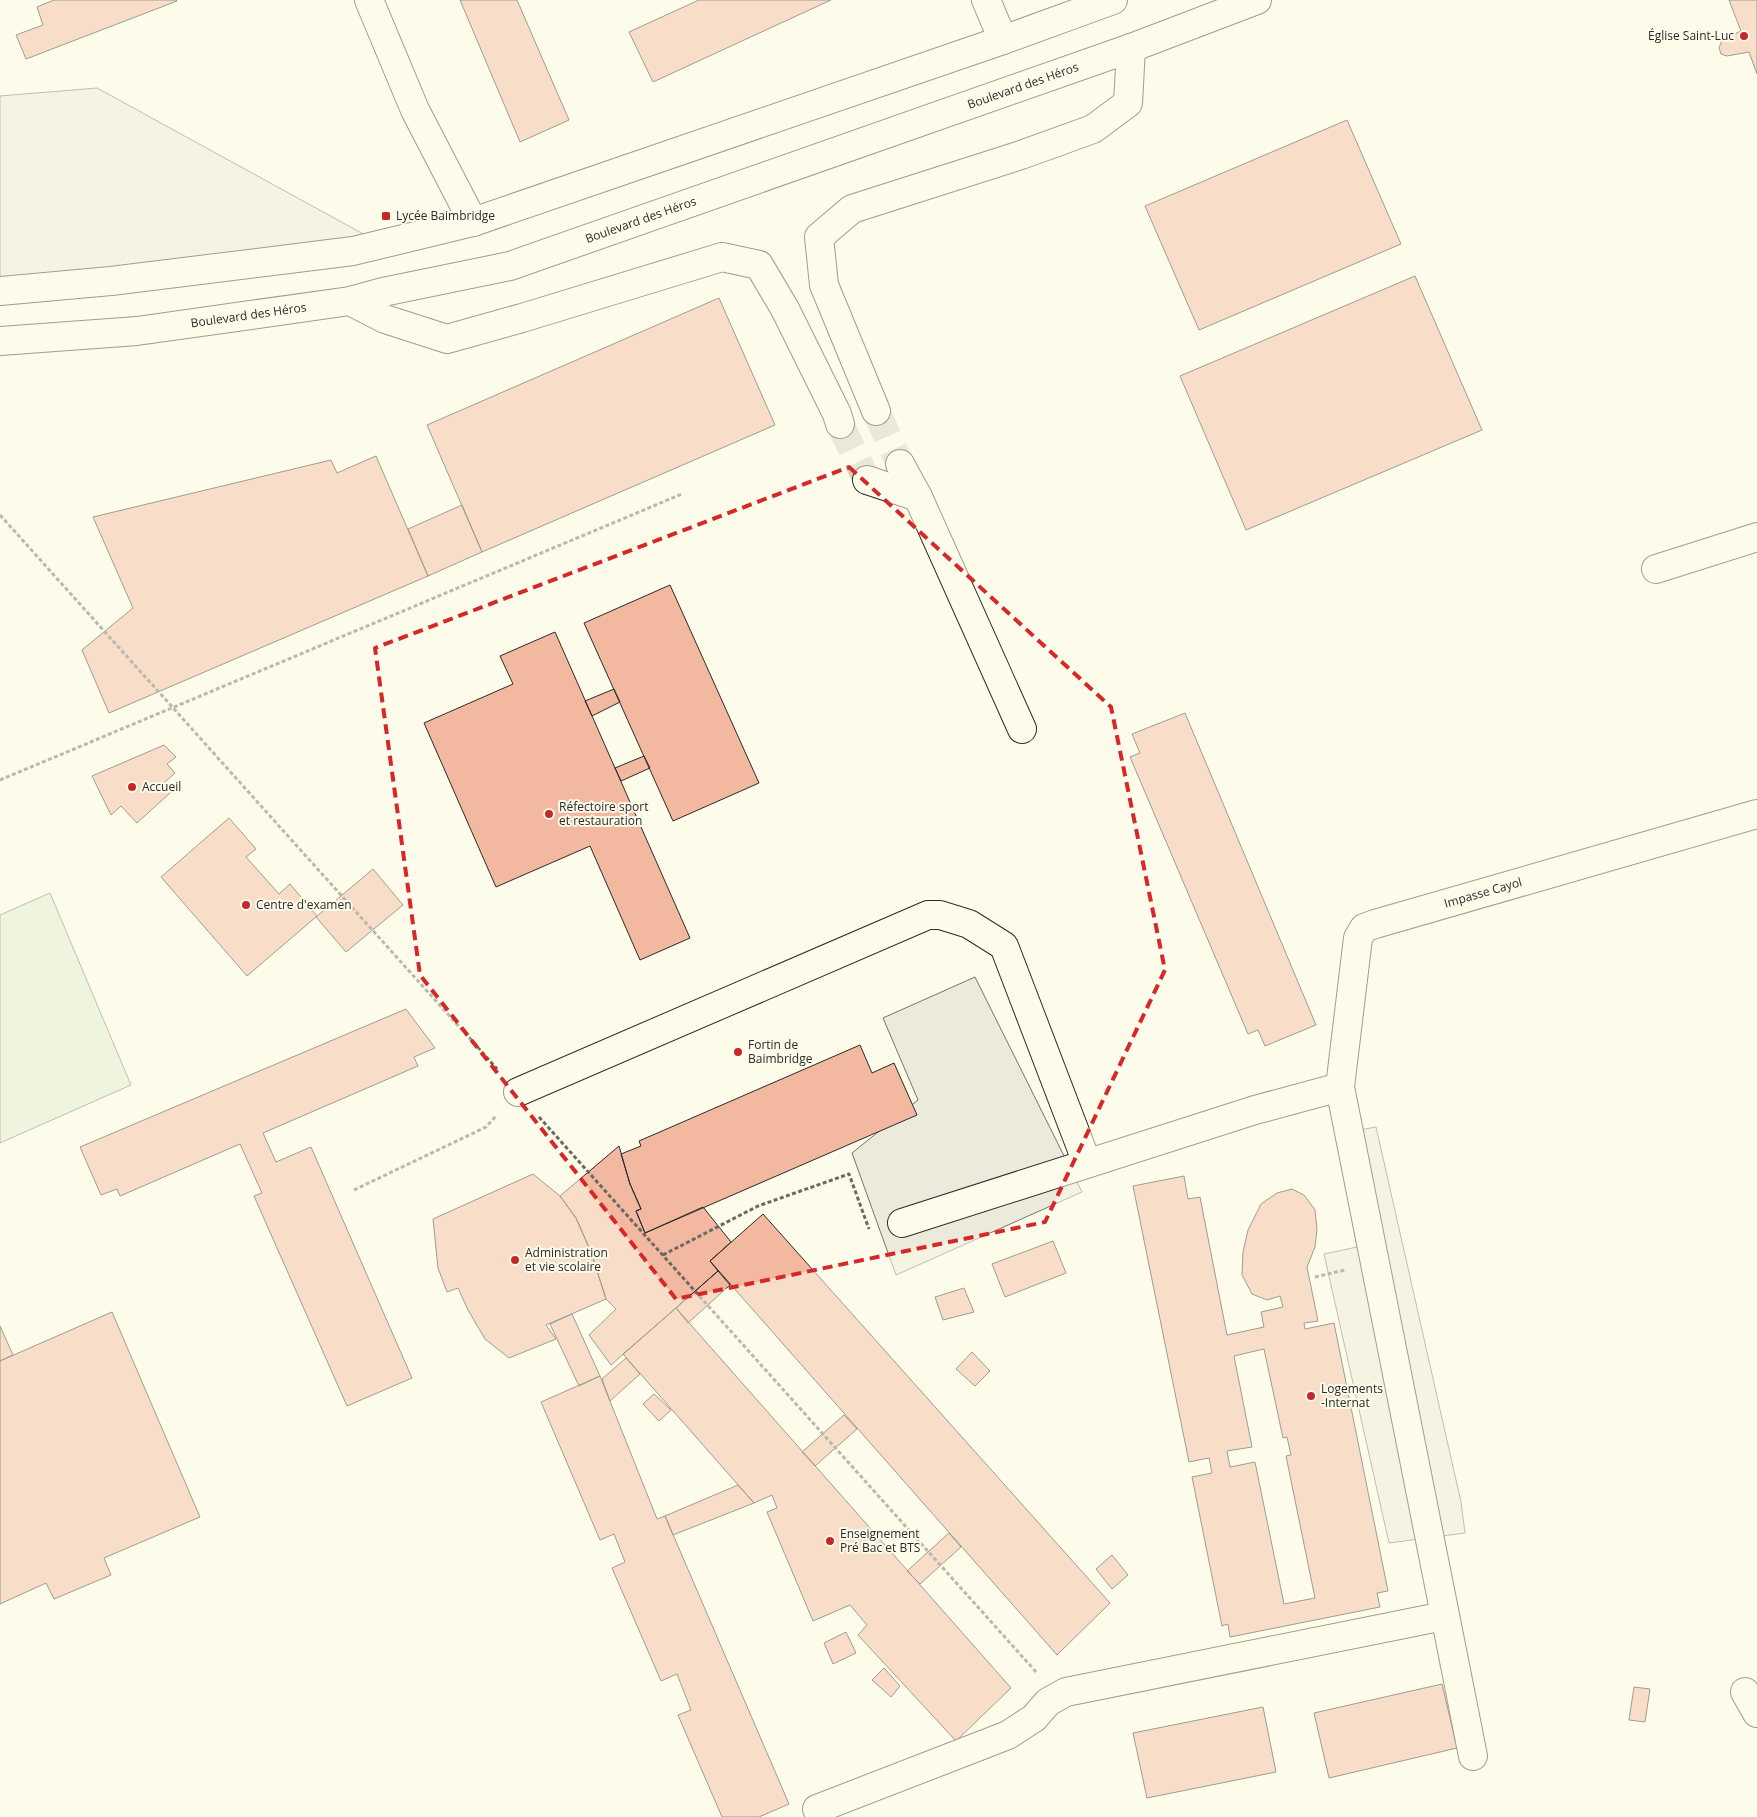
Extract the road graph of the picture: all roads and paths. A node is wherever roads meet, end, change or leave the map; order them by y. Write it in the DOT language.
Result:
graph roads {
  1 [pos="370,0"];
  2 [pos="986,0"];
  3 [pos="1113,0"];
  4 [pos="1257,0"];
  5 [pos="1004,40"];
  6 [pos="1131,48"];
  7 [pos="472,222"];
  8 [pos="0,291"];
  9 [pos="350,301"];
  10 [pos="0,341"];
  11 [pos="876,411"];
  12 [pos="840,424"];
  13 [pos="900,464"];
  14 [pos="867,480"];
  15 [pos="682,494"];
  16 [pos="918,498"];
  17 [pos="0,515"];
  18 [pos="1757,537"];
  19 [pos="1656,569"];
  20 [pos="173,708"];
  21 [pos="1022,729"];
  22 [pos="0,780"];
  23 [pos="1757,814"];
  24 [pos="1340,1087"];
  25 [pos="518,1092"];
  26 [pos="1087,1163"];
  27 [pos="354,1190"];
  28 [pos="902,1223"];
  29 [pos="663,1255"];
  30 [pos="1444,1616"];
  31 [pos="1059,1696"];
  32 [pos="1473,1756"];
  33 [pos="817,1809"];
  1 -- 7 [label="main road"];
  2 -- 5 [label="main road"];
  3 -- 5 [label="main road"];
  4 -- 6 [label="main road, Boulevard des Héros"];
  5 -- 7 [label="main road"];
  6 -- 9 [label="main road, Boulevard des Héros"];
  6 -- 11 [label="main road"];
  7 -- 8 [label="main road"];
  9 -- 10 [label="main road, Boulevard des Héros"];
  9 -- 12 [label="main road"];
  13 -- 16 [label="main road"];
  14 -- 16 [label="main road"];
  15 -- 20 [label="path"];
  16 -- 21 [label="main road"];
  17 -- 20 [label="path"];
  18 -- 19 [label="main road"];
  20 -- 22 [label="path"];
  20 -- 25 [label="path"];
  23 -- 24 [label="main road, Impasse Cayol"];
  24 -- 26 [label="main road"];
  24 -- 30 [label="main road, Impasse Cayol"];
  25 -- 26 [label="main road"];
  25 -- 27 [label="path"];
  25 -- 29 [label="path"];
  26 -- 28 [label="main road"];
  28 -- 29 [label="path"];
  29 -- 31 [label="path"];
  30 -- 31 [label="main road"];
  30 -- 32 [label="main road, Impasse Cayol"];
  31 -- 33 [label="main road"];
}
